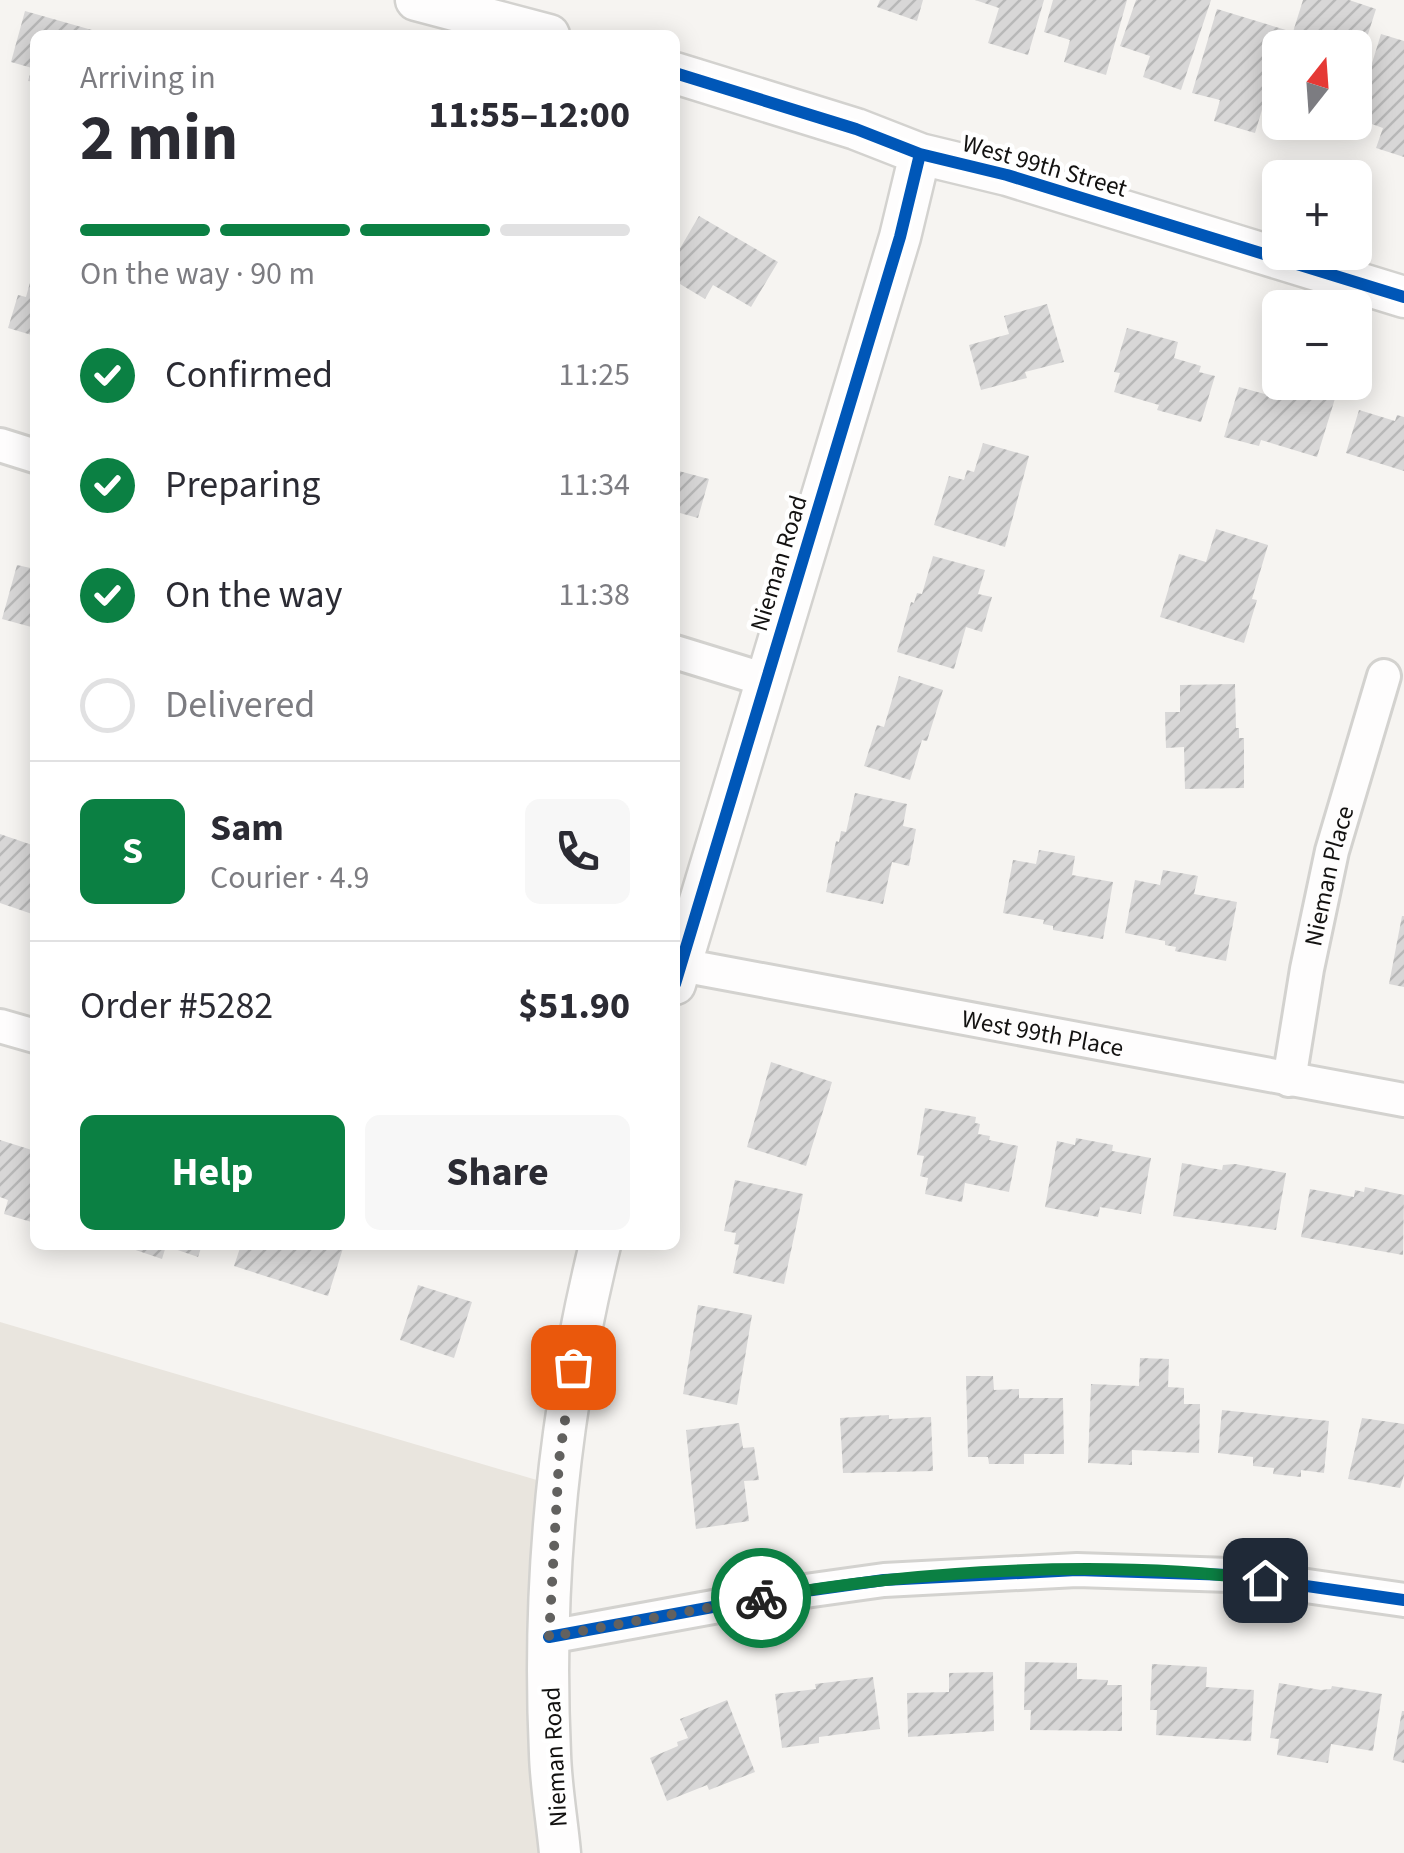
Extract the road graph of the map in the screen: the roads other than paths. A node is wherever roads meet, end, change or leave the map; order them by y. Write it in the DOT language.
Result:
graph roads {
  1 [pos="416,0"];
  2 [pos="530,30"];
  3 [pos="680,75"];
  4 [pos="920,154"];
  5 [pos="1404,296"];
  6 [pos="0,445"];
  7 [pos="30,454"];
  8 [pos="680,654"];
  9 [pos="1384,676"];
  10 [pos="766,680"];
  11 [pos="680,967"];
  12 [pos="680,974"];
  13 [pos="0,1026"];
  14 [pos="30,1035"];
  15 [pos="1289,1080"];
  16 [pos="1404,1100"];
  17 [pos="599,1250"];
  18 [pos="1404,1600"];
  19 [pos="549,1637"];
  20 [pos="560,1853"];
  1 -- 2 [label="street"];
  3 -- 4 [label="street, West 99th Street"];
  4 -- 5 [label="street, West 99th Street"];
  4 -- 10 [label="street, Nieman Road"];
  6 -- 7 [label="street"];
  8 -- 10 [label="street"];
  9 -- 15 [label="street, Nieman Place"];
  10 -- 11 [label="street, Nieman Road"];
  12 -- 15 [label="street, West 99th Place"];
  13 -- 14 [label="street"];
  15 -- 16 [label="street, West 99th Place"];
  17 -- 19 [label="street, Nieman Road"];
  18 -- 19 [label="street"];
  19 -- 20 [label="street, Nieman Road"];
}
